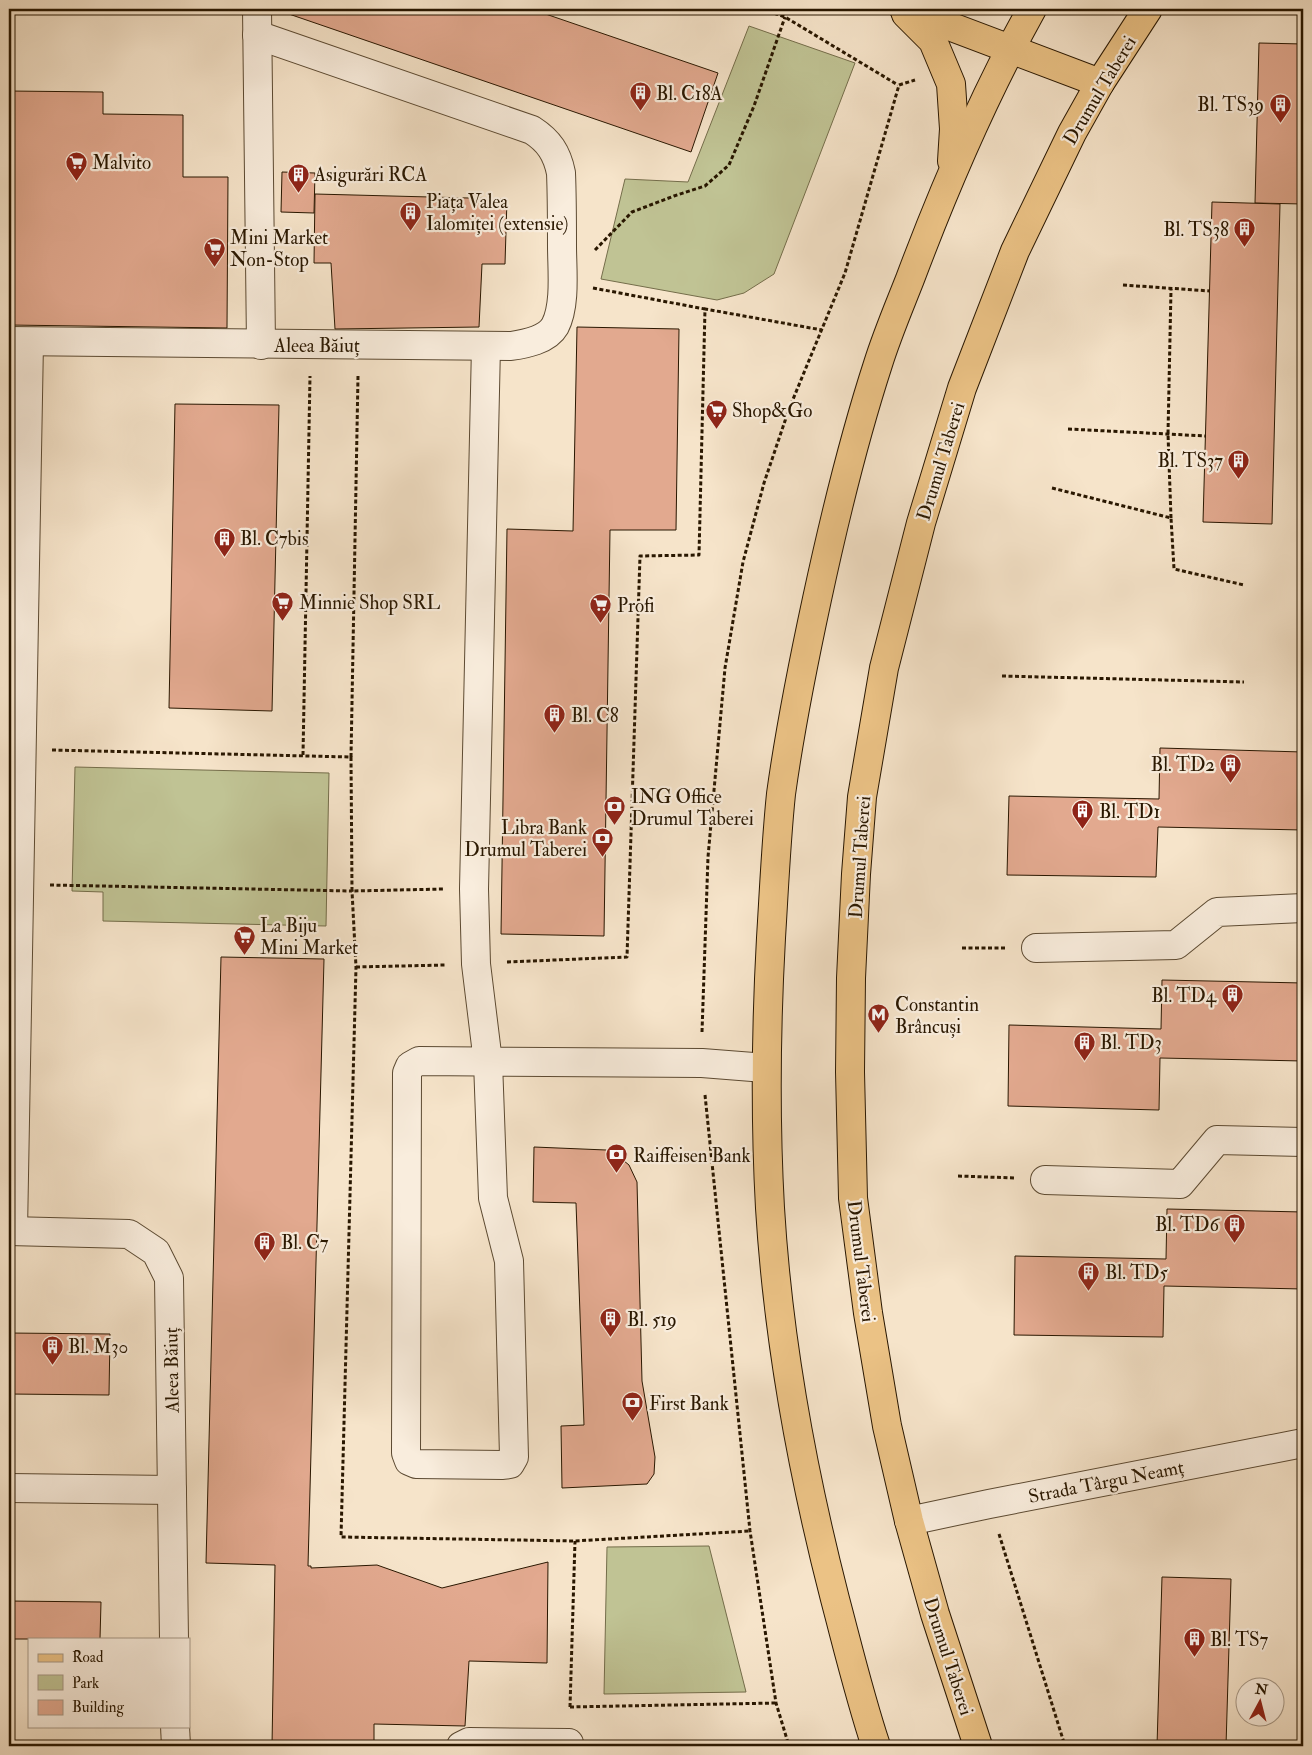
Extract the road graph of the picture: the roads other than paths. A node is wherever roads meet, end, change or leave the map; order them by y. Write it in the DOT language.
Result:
graph roads {
  1 [pos="902,9"];
  2 [pos="1032,9"];
  3 [pos="1148,9"];
  4 [pos="257,22"];
  5 [pos="1010,48"];
  6 [pos="1100,83"];
  7 [pos="951,175"];
  8 [pos="19,341"];
  9 [pos="261,345"];
  10 [pos="486,346"];
  11 [pos="1303,908"];
  12 [pos="1036,948"];
  13 [pos="488,1062"];
  14 [pos="766,1068"];
  15 [pos="1303,1142"];
  16 [pos="1045,1180"];
  17 [pos="11,1231"];
  18 [pos="1303,1443"];
  19 [pos="9,1488"];
  20 [pos="172,1490"];
  21 [pos="909,1521"];
  22 [pos="174,1638"];
  23 [pos="176,1728"];
  24 [pos="569,1745"];
  25 [pos="176,1746"];
  26 [pos="461,1746"];
  27 [pos="876,1746"];
  28 [pos="978,1746"];
  1 -- 5 [label="main road"];
  1 -- 7 [label="main road"];
  2 -- 5 [label="main road"];
  3 -- 6 [label="main road, Drumul Taberei"];
  4 -- 9 [label="street"];
  4 -- 10 [label="street, Aleea Băiuț"];
  5 -- 6 [label="main road"];
  5 -- 7 [label="main road"];
  6 -- 21 [label="main road, Drumul Taberei"];
  7 -- 14 [label="main road"];
  8 -- 9 [label="street, Aleea Băiuț"];
  8 -- 17 [label="street, Aleea Băiuț"];
  9 -- 10 [label="street, Aleea Băiuț"];
  10 -- 13 [label="street"];
  11 -- 12 [label="street"];
  13 -- 13 [label="street"];
  13 -- 14 [label="street"];
  14 -- 27 [label="main road"];
  15 -- 16 [label="street"];
  17 -- 20 [label="street, Aleea Băiuț"];
  18 -- 21 [label="street, Strada Târgu Neamț"];
  19 -- 20 [label="street"];
  20 -- 22 [label="street, Aleea Băiuț"];
  21 -- 28 [label="main road, Drumul Taberei"];
  23 -- 25 [label="street"];
  24 -- 26 [label="street"];
}
